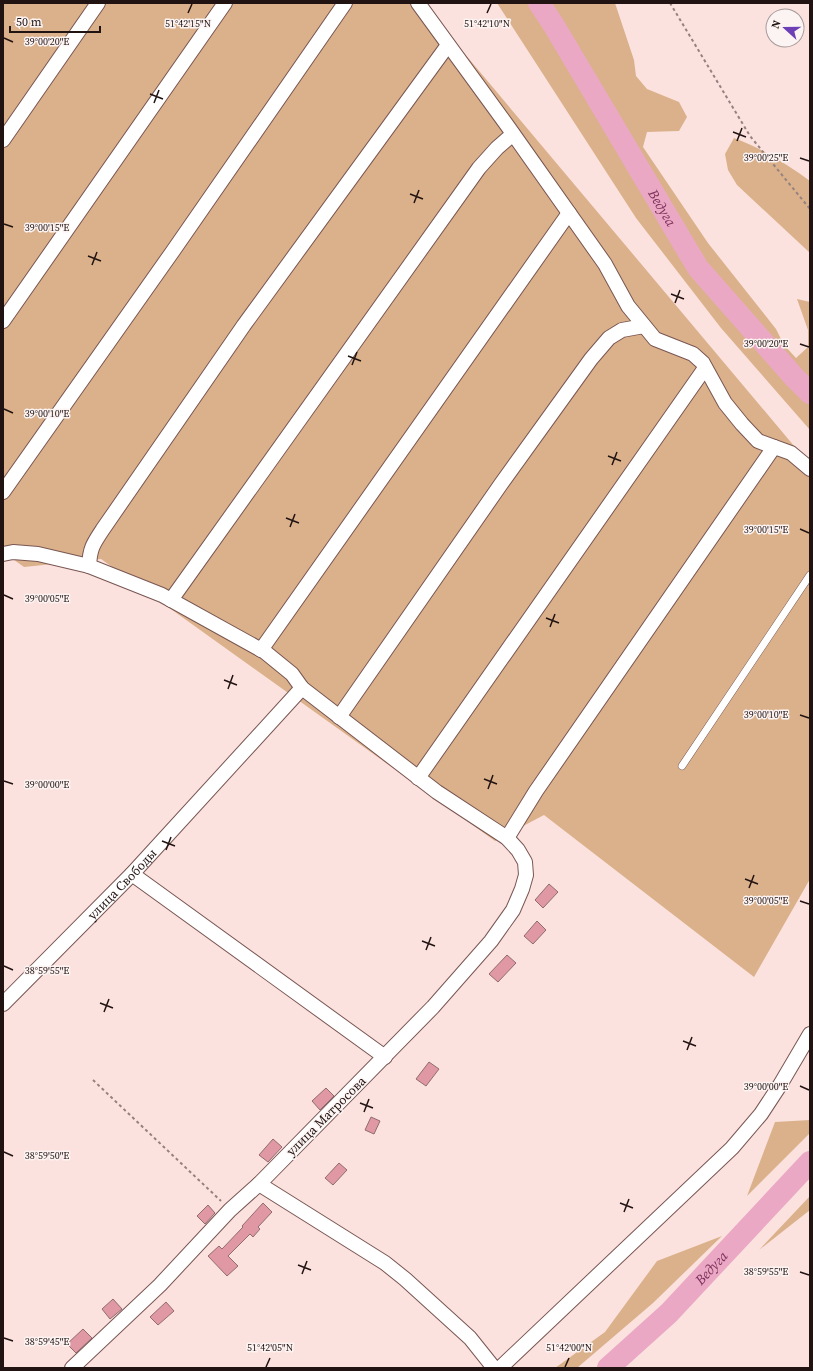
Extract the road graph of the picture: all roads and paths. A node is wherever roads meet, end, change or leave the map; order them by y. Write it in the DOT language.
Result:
graph roads {
  1 [pos="98,3"];
  2 [pos="225,3"];
  3 [pos="345,3"];
  4 [pos="418,3"];
  5 [pos="670,3"];
  6 [pos="448,45"];
  7 [pos="513,134"];
  8 [pos="3,140"];
  9 [pos="810,209"];
  10 [pos="568,213"];
  11 [pos="3,321"];
  12 [pos="644,326"];
  13 [pos="705,368"];
  14 [pos="774,447"];
  15 [pos="810,470"];
  16 [pos="3,492"];
  17 [pos="3,554"];
  18 [pos="89,566"];
  19 [pos="810,575"];
  20 [pos="171,600"];
  21 [pos="261,650"];
  22 [pos="302,688"];
  23 [pos="339,717"];
  24 [pos="682,766"];
  25 [pos="418,778"];
  26 [pos="507,838"];
  27 [pos="132,874"];
  28 [pos="3,1004"];
  29 [pos="810,1034"];
  30 [pos="385,1057"];
  31 [pos="93,1080"];
  32 [pos="259,1184"];
  33 [pos="230,1210"];
  34 [pos="72,1368"];
  35 [pos="494,1368"];
  36 [pos="500,1368"];
  1 -- 8 [label="street"];
  2 -- 11 [label="street"];
  3 -- 16 [label="street"];
  4 -- 6 [label="street"];
  5 -- 9 [label="path"];
  6 -- 7 [label="street"];
  6 -- 18 [label="street"];
  7 -- 10 [label="street"];
  7 -- 20 [label="street"];
  10 -- 12 [label="street"];
  10 -- 21 [label="street"];
  12 -- 13 [label="street"];
  12 -- 23 [label="street"];
  13 -- 14 [label="street"];
  13 -- 25 [label="street"];
  14 -- 15 [label="street"];
  14 -- 26 [label="street"];
  17 -- 18 [label="street, улица Матросова"];
  18 -- 20 [label="street, улица Матросова"];
  19 -- 24 [label="lane"];
  20 -- 21 [label="street, улица Матросова"];
  21 -- 22 [label="street, улица Матросова"];
  22 -- 23 [label="street, улица Матросова"];
  22 -- 27 [label="street, улица Свободы"];
  23 -- 25 [label="street, улица Матросова"];
  25 -- 26 [label="street, улица Матросова"];
  26 -- 30 [label="street, улица Матросова"];
  27 -- 28 [label="street, улица Свободы"];
  27 -- 30 [label="street"];
  29 -- 36 [label="street"];
  30 -- 32 [label="street, улица Матросова"];
  31 -- 33 [label="path"];
  32 -- 33 [label="street, улица Матросова"];
  32 -- 35 [label="street"];
  33 -- 34 [label="street, улица Матросова"];
}
